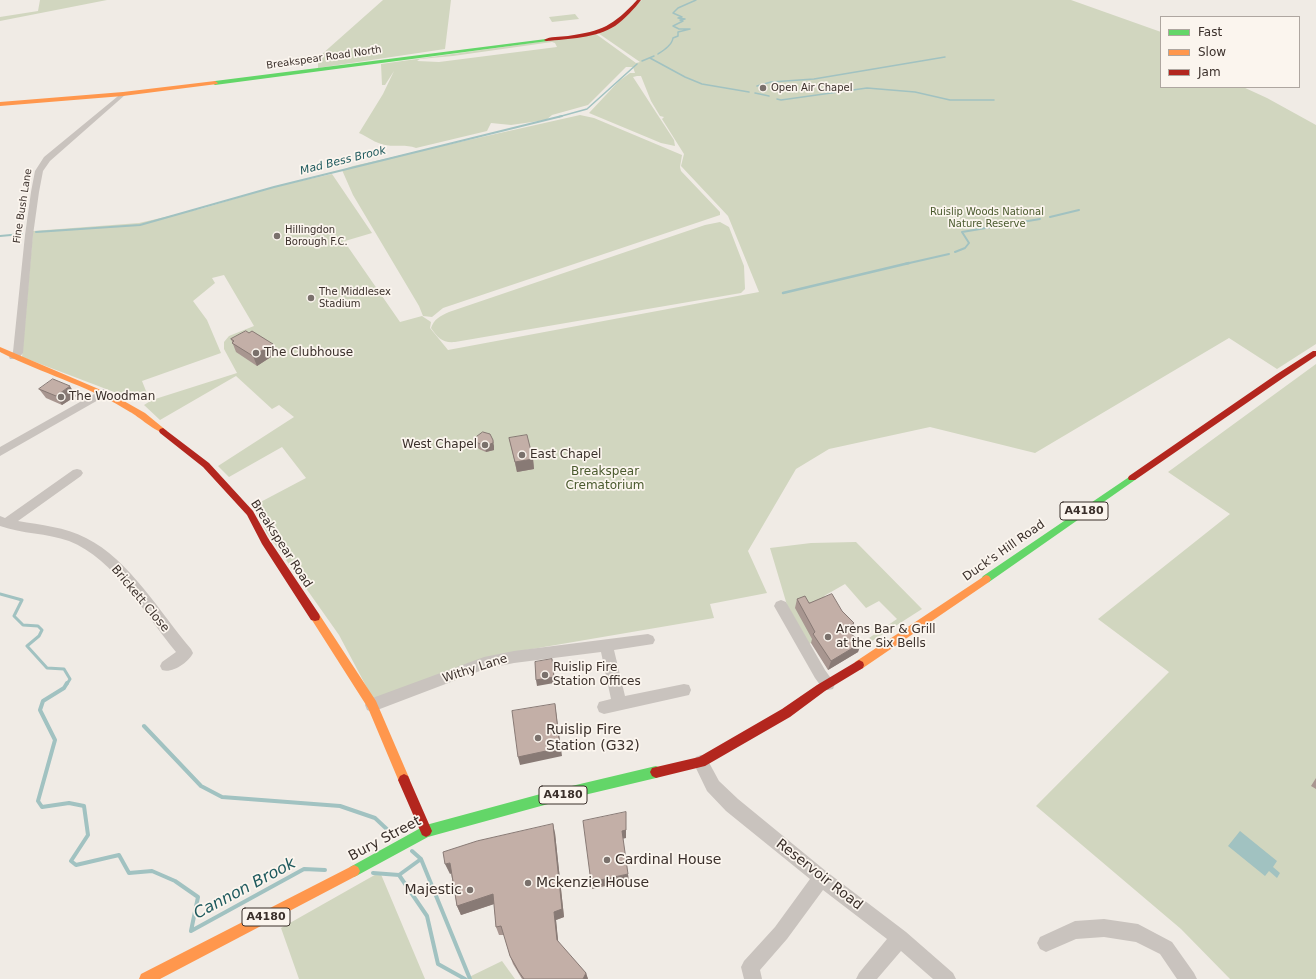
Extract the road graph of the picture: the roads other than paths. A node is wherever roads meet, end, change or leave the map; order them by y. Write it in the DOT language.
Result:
graph roads {
  1 [pos="639,0"];
  2 [pos="123,94"];
  3 [pos="0,104"];
  4 [pos="0,349"];
  5 [pos="1316,353"];
  6 [pos="14,357"];
  7 [pos="103,393"];
  8 [pos="0,452"];
  9 [pos="77,473"];
  10 [pos="3,522"];
  11 [pos="780,606"];
  12 [pos="648,640"];
  13 [pos="606,645"];
  14 [pos="167,666"];
  15 [pos="828,684"];
  16 [pos="684,690"];
  17 [pos="372,705"];
  18 [pos="702,762"];
  19 [pos="426,831"];
  20 [pos="821,878"];
  21 [pos="900,938"];
  22 [pos="1046,943"];
  23 [pos="751,978"];
  24 [pos="146,979"];
  25 [pos="865,979"];
  26 [pos="947,979"];
  27 [pos="1188,979"];
  1 -- 2 [label="street, Breakspear Road North"];
  2 -- 3 [label="street, Breakspear Road North"];
  2 -- 6 [label="street, Fine Bush Lane"];
  4 -- 6 [label="street, Breakspear Road"];
  5 -- 15 [label="street, Duck's Hill Road / A4180"];
  6 -- 7 [label="street, Breakspear Road"];
  7 -- 8 [label="street"];
  7 -- 17 [label="street, Breakspear Road"];
  9 -- 10 [label="street"];
  10 -- 14 [label="street, Brickett Close"];
  11 -- 15 [label="street"];
  12 -- 13 [label="street, Withy Lane"];
  13 -- 16 [label="street"];
  13 -- 17 [label="street, Withy Lane"];
  15 -- 18 [label="street, Duck's Hill Road / A4180"];
  17 -- 19 [label="street, Breakspear Road"];
  18 -- 19 [label="street, Bury Street / A4180"];
  18 -- 20 [label="street, Reservoir Road"];
  19 -- 24 [label="street, Bury Street / A4180"];
  20 -- 21 [label="street, Reservoir Road"];
  20 -- 23 [label="street"];
  21 -- 25 [label="street"];
  21 -- 26 [label="street, Reservoir Road"];
  22 -- 27 [label="street"];
}
